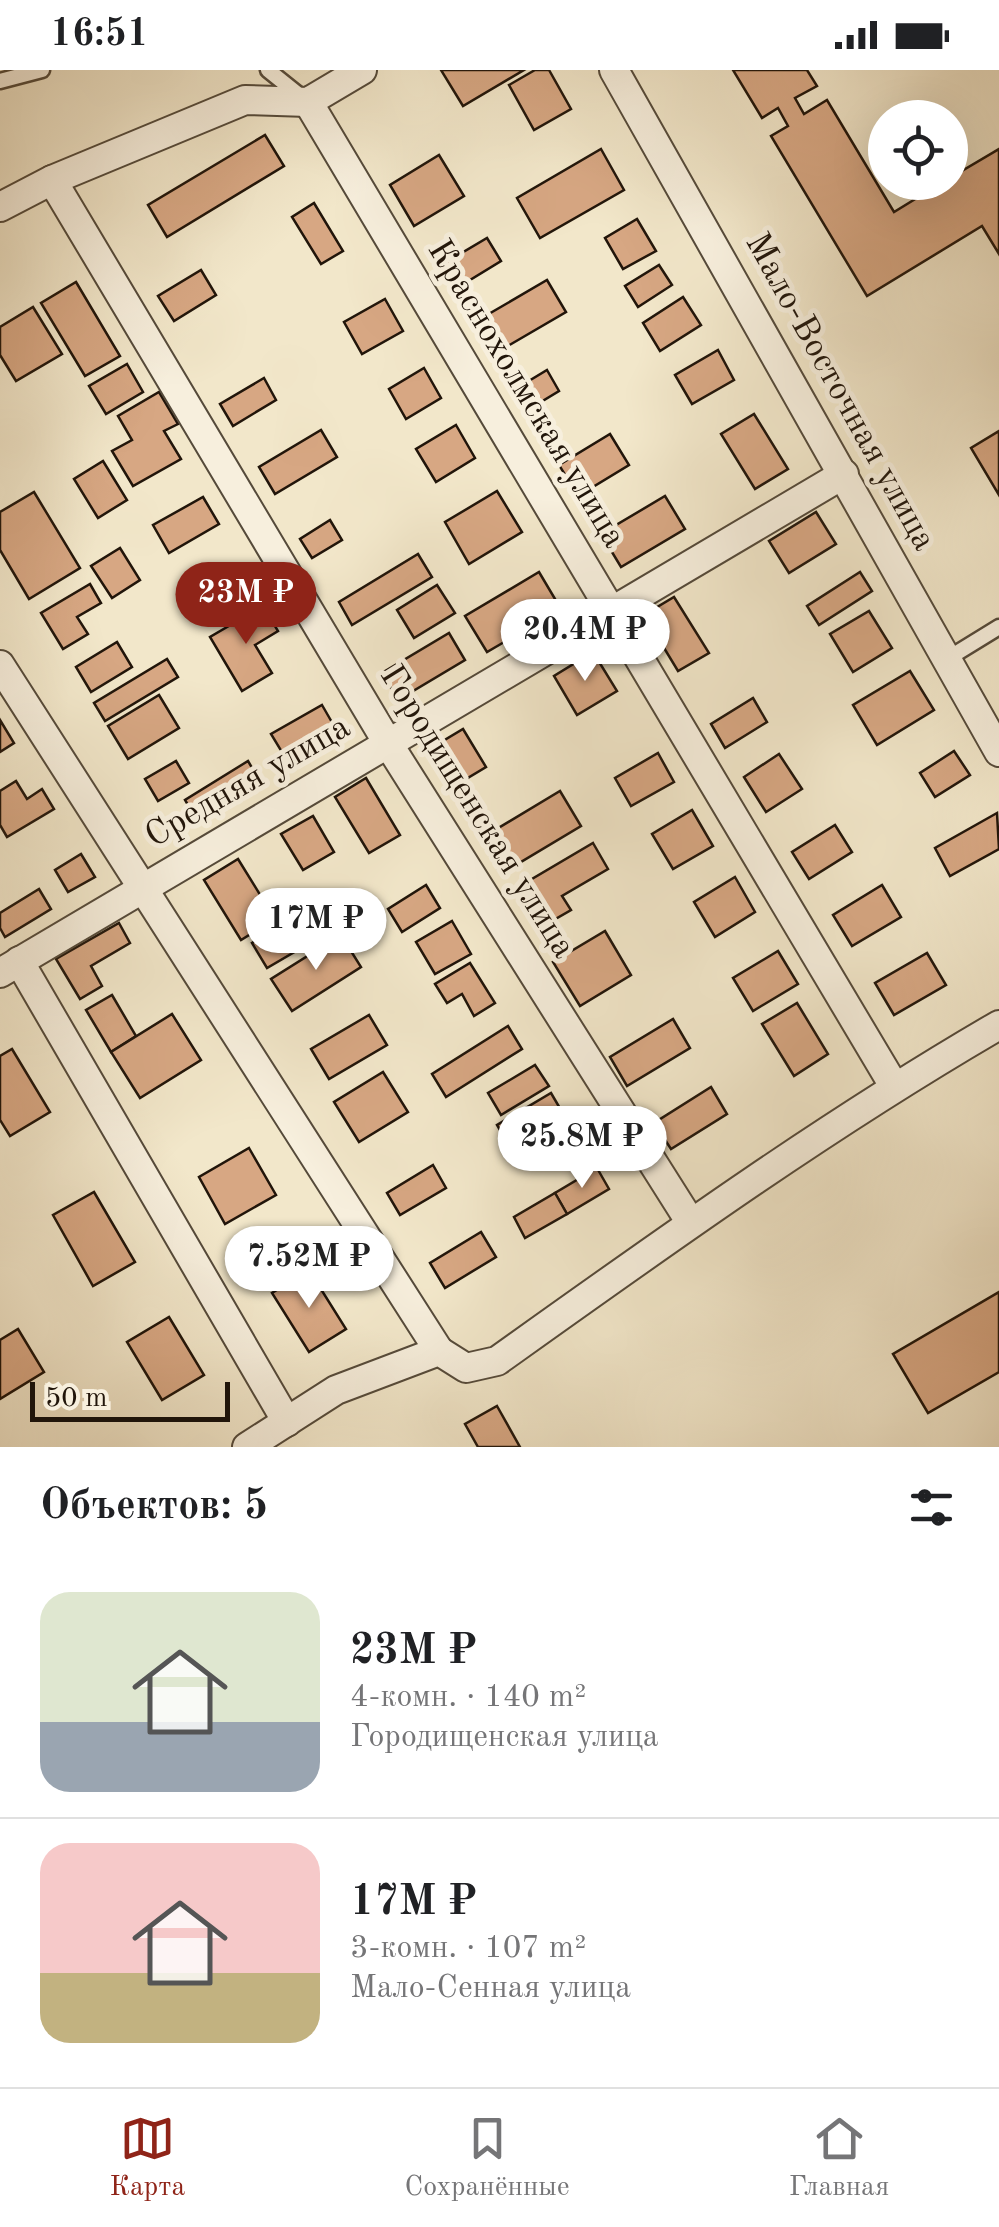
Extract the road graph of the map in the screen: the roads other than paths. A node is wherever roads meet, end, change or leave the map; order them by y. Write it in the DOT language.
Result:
graph roads {
  1 [pos="42,70"];
  2 [pos="268,70"];
  3 [pos="362,70"];
  4 [pos="614,70"];
  5 [pos="0,81"];
  6 [pos="308,102"];
  7 [pos="52,180"];
  8 [pos="0,207"];
  9 [pos="844,474"];
  10 [pos="613,612"];
  11 [pos="999,627"];
  12 [pos="947,659"];
  13 [pos="0,665"];
  14 [pos="389,745"];
  15 [pos="999,752"];
  16 [pos="140,888"];
  17 [pos="10,967"];
  18 [pos="999,1024"];
  19 [pos="894,1086"];
  20 [pos="691,1223"];
  21 [pos="439,1350"];
  22 [pos="287,1422"];
  23 [pos="247,1447"];
  1 -- 5 [label="lane"];
  2 -- 6 [label="lane"];
  3 -- 6 [label="street"];
  4 -- 9 [label="street, Мало-Восточная улица"];
  6 -- 7 [label="street"];
  6 -- 10 [label="street, Краснохолмская улица"];
  7 -- 8 [label="street"];
  7 -- 14 [label="street, Городищенская улица"];
  9 -- 10 [label="street, Средняя улица"];
  9 -- 12 [label="street, Мало-Восточная улица"];
  10 -- 14 [label="street, Средняя улица"];
  10 -- 19 [label="street, Краснохолмская улица"];
  11 -- 12 [label="lane"];
  12 -- 15 [label="street, Мало-Восточная улица"];
  13 -- 16 [label="street"];
  14 -- 16 [label="street, Средняя улица"];
  14 -- 20 [label="street, Городищенская улица"];
  16 -- 17 [label="street, Средняя улица"];
  16 -- 21 [label="street"];
  17 -- 22 [label="street"];
  18 -- 19 [label="street"];
  19 -- 20 [label="street"];
  20 -- 21 [label="street"];
  21 -- 22 [label="street"];
  22 -- 23 [label="street"];
}
